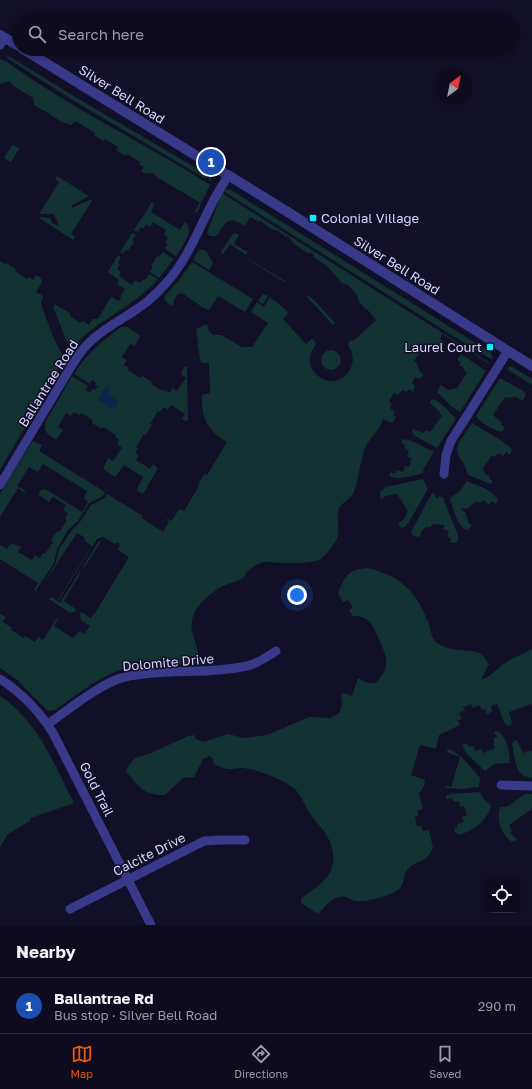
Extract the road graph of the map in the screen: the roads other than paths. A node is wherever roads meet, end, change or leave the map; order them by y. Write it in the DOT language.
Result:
graph roads {
  1 [pos="1,38"];
  2 [pos="12,43"];
  3 [pos="34,56"];
  4 [pos="228,175"];
  5 [pos="508,351"];
  6 [pos="532,366"];
  7 [pos="444,474"];
  8 [pos="0,485"];
  9 [pos="276,652"];
  10 [pos="0,679"];
  11 [pos="48,724"];
  12 [pos="501,786"];
  13 [pos="532,786"];
  14 [pos="245,840"];
  15 [pos="128,880"];
  16 [pos="70,909"];
  17 [pos="151,925"];
  1 -- 2 [label="street"];
  3 -- 4 [label="street, Silver Bell Road"];
  4 -- 5 [label="street, Silver Bell Road"];
  4 -- 8 [label="street, Ballantrae Road"];
  5 -- 6 [label="street, Silver Bell Road"];
  5 -- 7 [label="street"];
  9 -- 11 [label="street, Dolomite Drive"];
  10 -- 11 [label="street, Gold Trail"];
  11 -- 15 [label="street, Gold Trail"];
  12 -- 13 [label="street"];
  14 -- 15 [label="street, Calcite Drive"];
  15 -- 16 [label="street, Calcite Drive"];
  15 -- 17 [label="street, Gold Trail"];
}
